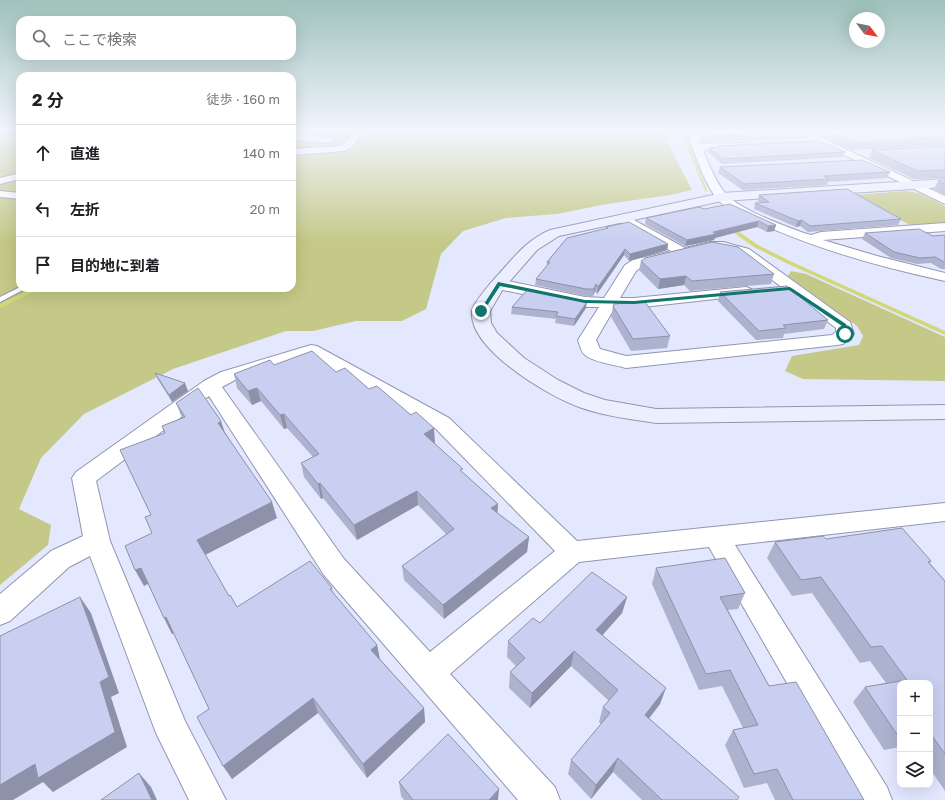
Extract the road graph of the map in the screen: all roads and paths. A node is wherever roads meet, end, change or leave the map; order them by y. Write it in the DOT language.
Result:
graph roads {
  1 [pos="710,168"];
  2 [pos="878,168"];
  3 [pos="16,177"];
  4 [pos="0,181"];
  5 [pos="945,183"];
  6 [pos="913,185"];
  7 [pos="0,194"];
  8 [pos="16,196"];
  9 [pos="722,197"];
  10 [pos="945,200"];
  11 [pos="623,218"];
  12 [pos="945,227"];
  13 [pos="810,240"];
  14 [pos="683,252"];
  15 [pos="945,277"];
  16 [pos="498,284"];
  17 [pos="790,288"];
  18 [pos="16,292"];
  19 [pos="0,300"];
  20 [pos="610,302"];
  21 [pos="211,386"];
  22 [pos="945,412"];
  23 [pos="945,512"];
  24 [pos="885,518"];
  25 [pos="716,536"];
  26 [pos="905,540"];
  27 [pos="97,541"];
  28 [pos="572,552"];
  29 [pos="0,612"];
  30 [pos="429,672"];
  31 [pos="208,800"];
  32 [pos="542,800"];
  33 [pos="874,800"];
  1 -- 9 [label="street"];
  2 -- 6 [label="street"];
  3 -- 4 [label="street"];
  5 -- 6 [label="street"];
  6 -- 9 [label="street"];
  6 -- 10 [label="street"];
  7 -- 8 [label="street"];
  9 -- 11 [label="street"];
  9 -- 13 [label="street"];
  11 -- 14 [label="street"];
  11 -- 16 [label="street"];
  12 -- 13 [label="street"];
  13 -- 15 [label="street"];
  14 -- 17 [label="street"];
  14 -- 20 [label="street"];
  16 -- 20 [label="street"];
  16 -- 22 [label="street"];
  17 -- 20 [label="street"];
  17 -- 20 [label="street"];
  18 -- 19 [label="lane"];
  21 -- 27 [label="street"];
  21 -- 28 [label="street"];
  21 -- 30 [label="street"];
  23 -- 24 [label="street"];
  24 -- 25 [label="street"];
  24 -- 26 [label="street"];
  25 -- 28 [label="street"];
  25 -- 33 [label="street"];
  27 -- 29 [label="street"];
  27 -- 31 [label="street"];
  28 -- 30 [label="street"];
  30 -- 32 [label="street"];
}
